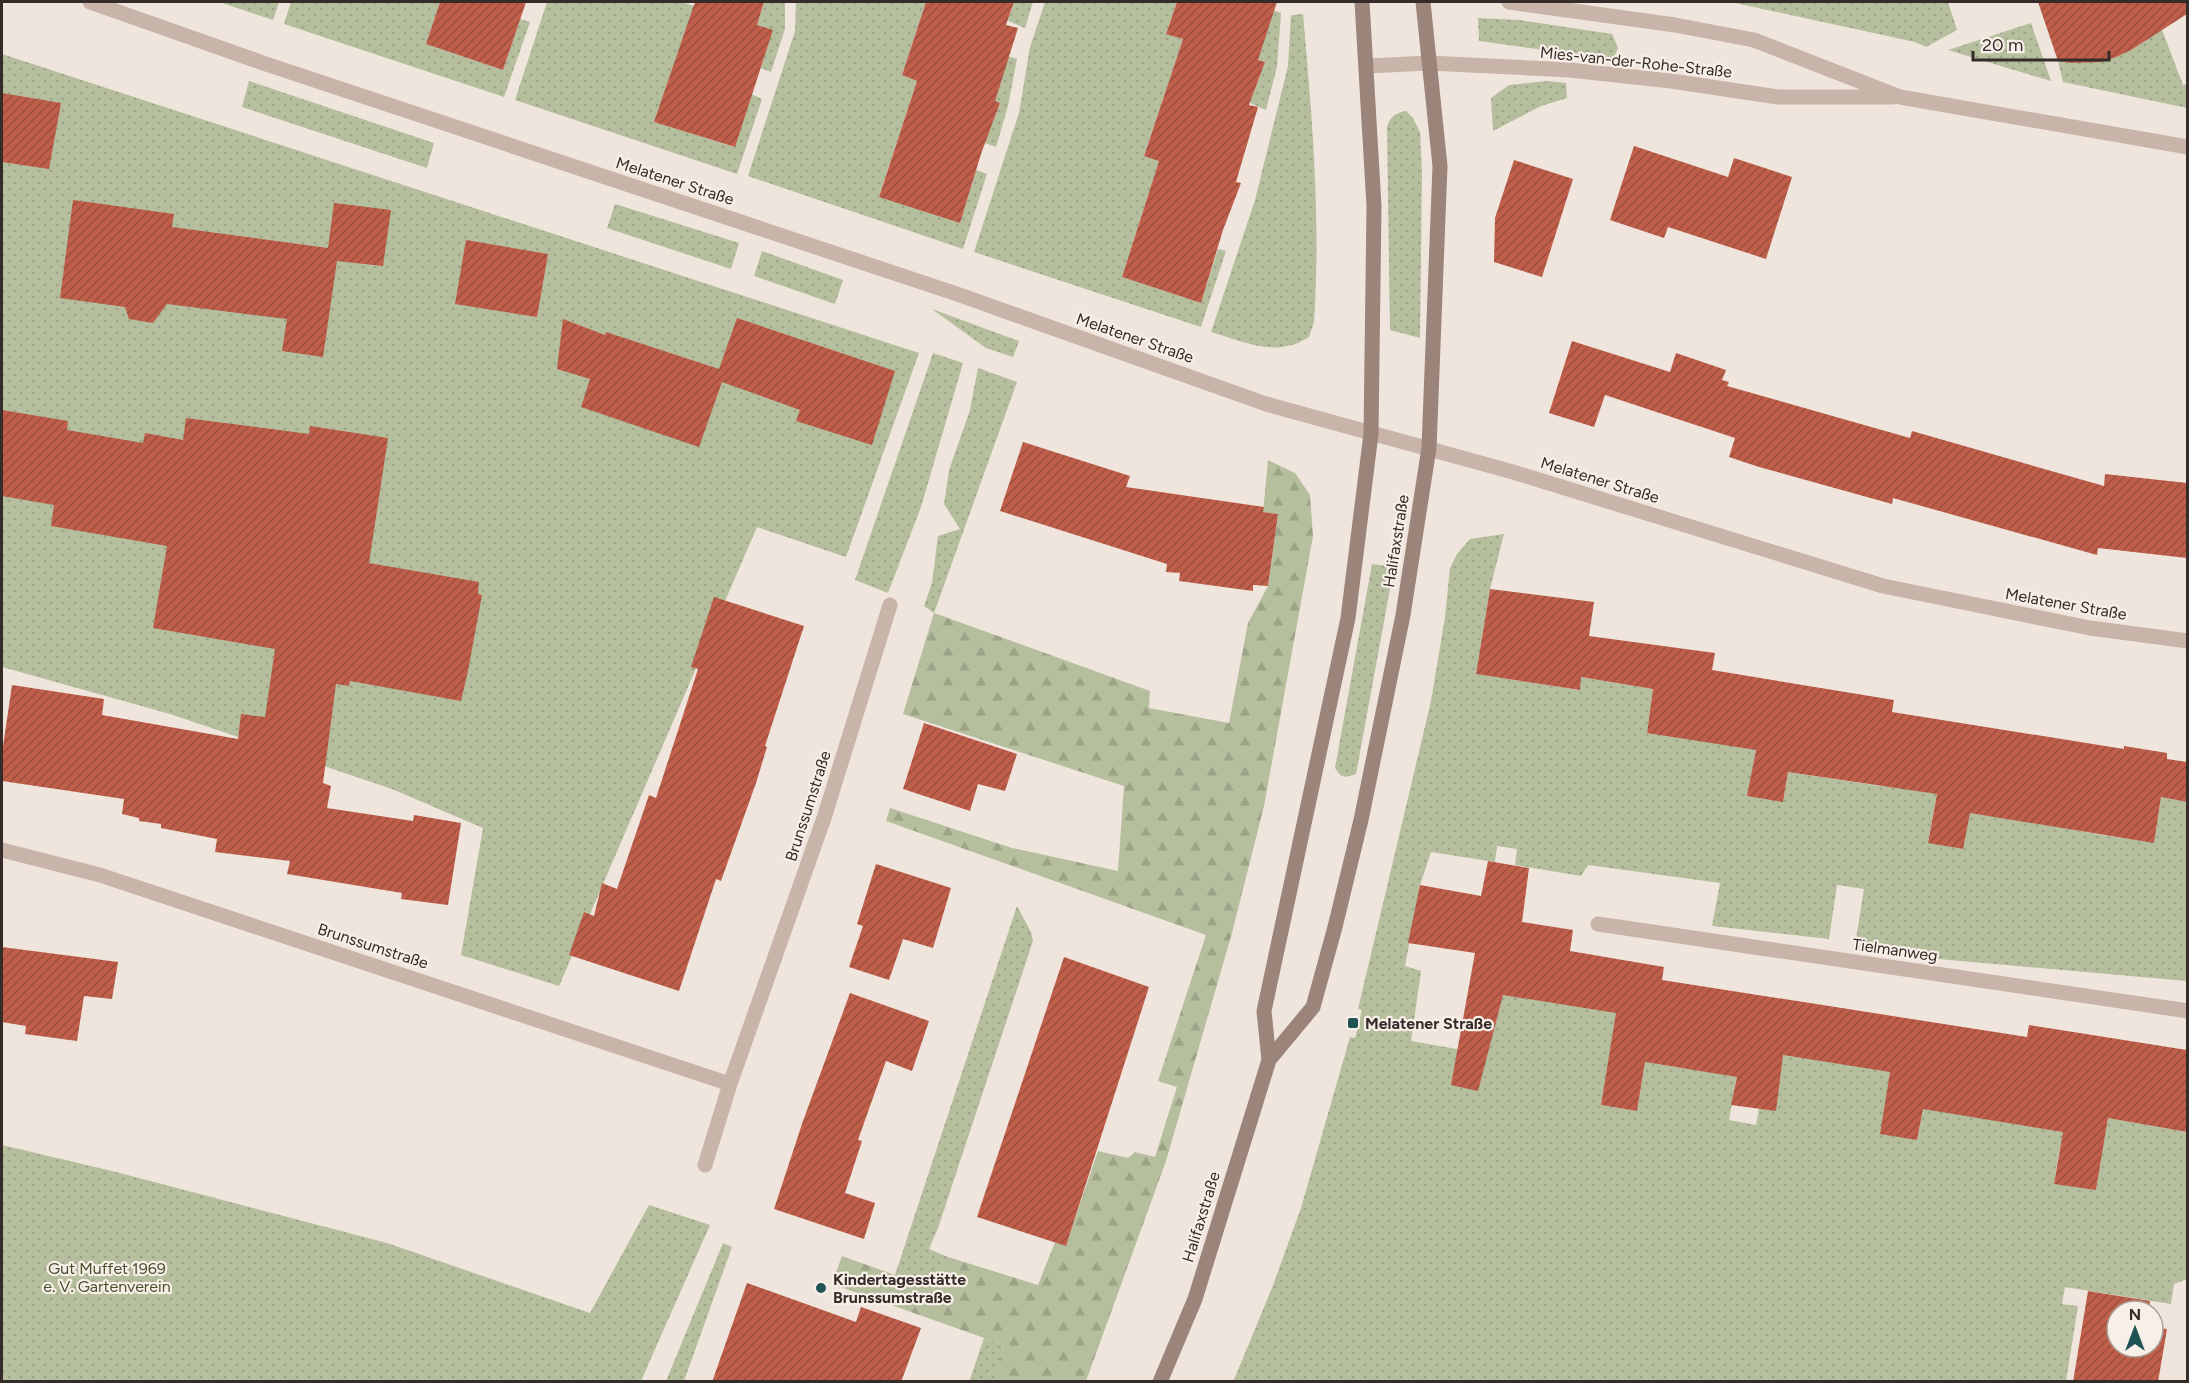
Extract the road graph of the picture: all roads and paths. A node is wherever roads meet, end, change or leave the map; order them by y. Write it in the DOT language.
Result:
graph roads {
  1 [pos="90,2"];
  2 [pos="1362,2"];
  3 [pos="1423,2"];
  4 [pos="1509,2"];
  5 [pos="1429,63"];
  6 [pos="1367,66"];
  7 [pos="1900,97"];
  8 [pos="2187,147"];
  9 [pos="1371,434"];
  10 [pos="1429,448"];
  11 [pos="890,605"];
  12 [pos="2187,641"];
  13 [pos="2,850"];
  14 [pos="1598,924"];
  15 [pos="2187,1011"];
  16 [pos="1269,1060"];
  17 [pos="730,1084"];
  18 [pos="705,1166"];
  19 [pos="1160,1382"];
  1 -- 9 [label="street, Melatener Straße"];
  2 -- 6 [label="main road, Halifaxstraße"];
  3 -- 5 [label="main road, Halifaxstraße"];
  4 -- 7 [label="street, Mies-van-der-Rohe-Straße"];
  5 -- 6 [label="street, Mies-van-der-Rohe-Straße"];
  5 -- 7 [label="street, Mies-van-der-Rohe-Straße"];
  5 -- 10 [label="main road, Halifaxstraße"];
  6 -- 9 [label="main road, Halifaxstraße"];
  7 -- 8 [label="street, Mies-van-der-Rohe-Straße"];
  9 -- 10 [label="street, Melatener Straße"];
  9 -- 16 [label="main road, Halifaxstraße"];
  10 -- 12 [label="street, Melatener Straße"];
  10 -- 16 [label="main road, Halifaxstraße"];
  11 -- 17 [label="street, Brunssumstraße"];
  13 -- 17 [label="street, Brunssumstraße"];
  14 -- 15 [label="street, Tielmanweg"];
  16 -- 19 [label="main road, Halifaxstraße"];
  17 -- 18 [label="street, Brunssumstraße"];
}
